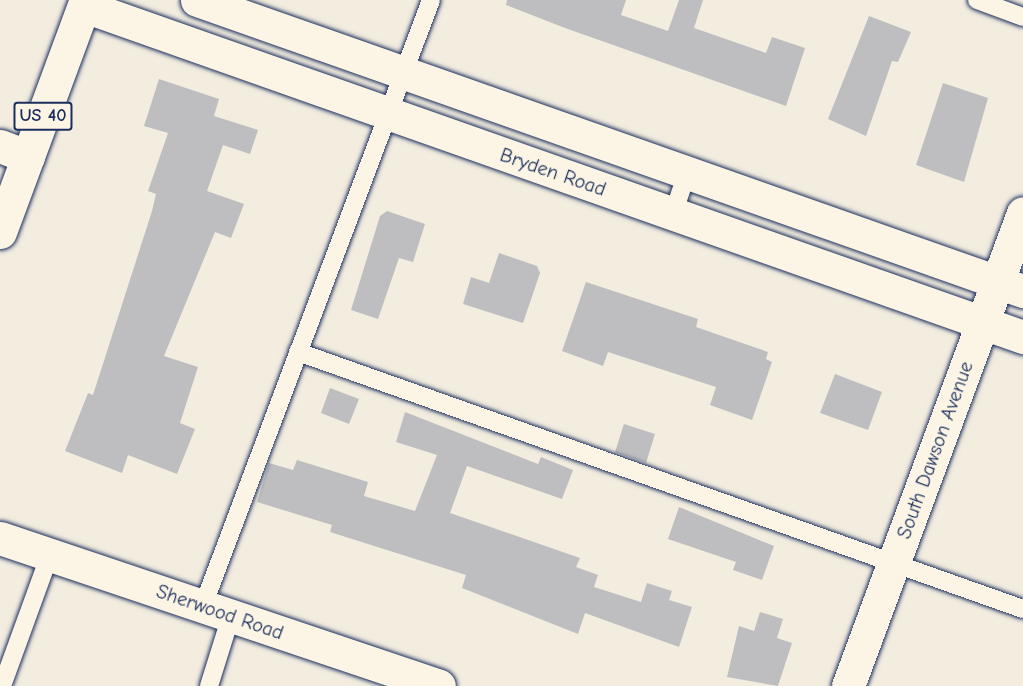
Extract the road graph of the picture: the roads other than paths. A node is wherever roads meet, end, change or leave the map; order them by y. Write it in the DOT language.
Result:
graph roads {
  1 [pos="197,0"];
  2 [pos="431,0"];
  3 [pos="977,0"];
  4 [pos="85,3"];
  5 [pos="1023,17"];
  6 [pos="403,73"];
  7 [pos="388,113"];
  8 [pos="14,152"];
  9 [pos="687,173"];
  10 [pos="1023,213"];
  11 [pos="673,214"];
  12 [pos="0,232"];
  13 [pos="1010,286"];
  14 [pos="982,323"];
  15 [pos="1023,337"];
  16 [pos="298,352"];
  17 [pos="0,537"];
  18 [pos="50,555"];
  19 [pos="893,564"];
  20 [pos="1023,609"];
  21 [pos="217,611"];
  22 [pos="2,686"];
  23 [pos="209,686"];
  24 [pos="439,686"];
  25 [pos="848,686"];
  1 -- 6 [label="street"];
  2 -- 6 [label="lane"];
  3 -- 5 [label="lane"];
  4 -- 7 [label="street, Bryden Road"];
  4 -- 8 [label="street, US 40"];
  6 -- 7 [label="lane"];
  6 -- 9 [label="street"];
  7 -- 11 [label="street, Bryden Road"];
  7 -- 16 [label="lane"];
  8 -- 12 [label="street, US 40"];
  9 -- 11 [label="lane"];
  9 -- 13 [label="street"];
  10 -- 13 [label="street, South Dawson Avenue"];
  11 -- 14 [label="street, Bryden Road"];
  13 -- 14 [label="street, South Dawson Avenue"];
  14 -- 15 [label="street, Bryden Road"];
  14 -- 19 [label="street, South Dawson Avenue"];
  16 -- 19 [label="lane"];
  16 -- 21 [label="lane"];
  17 -- 18 [label="street, Sherwood Road"];
  18 -- 21 [label="street, Sherwood Road"];
  18 -- 22 [label="lane"];
  19 -- 20 [label="lane"];
  19 -- 25 [label="street, South Dawson Avenue"];
  21 -- 23 [label="lane"];
  21 -- 24 [label="street, Sherwood Road"];
}
